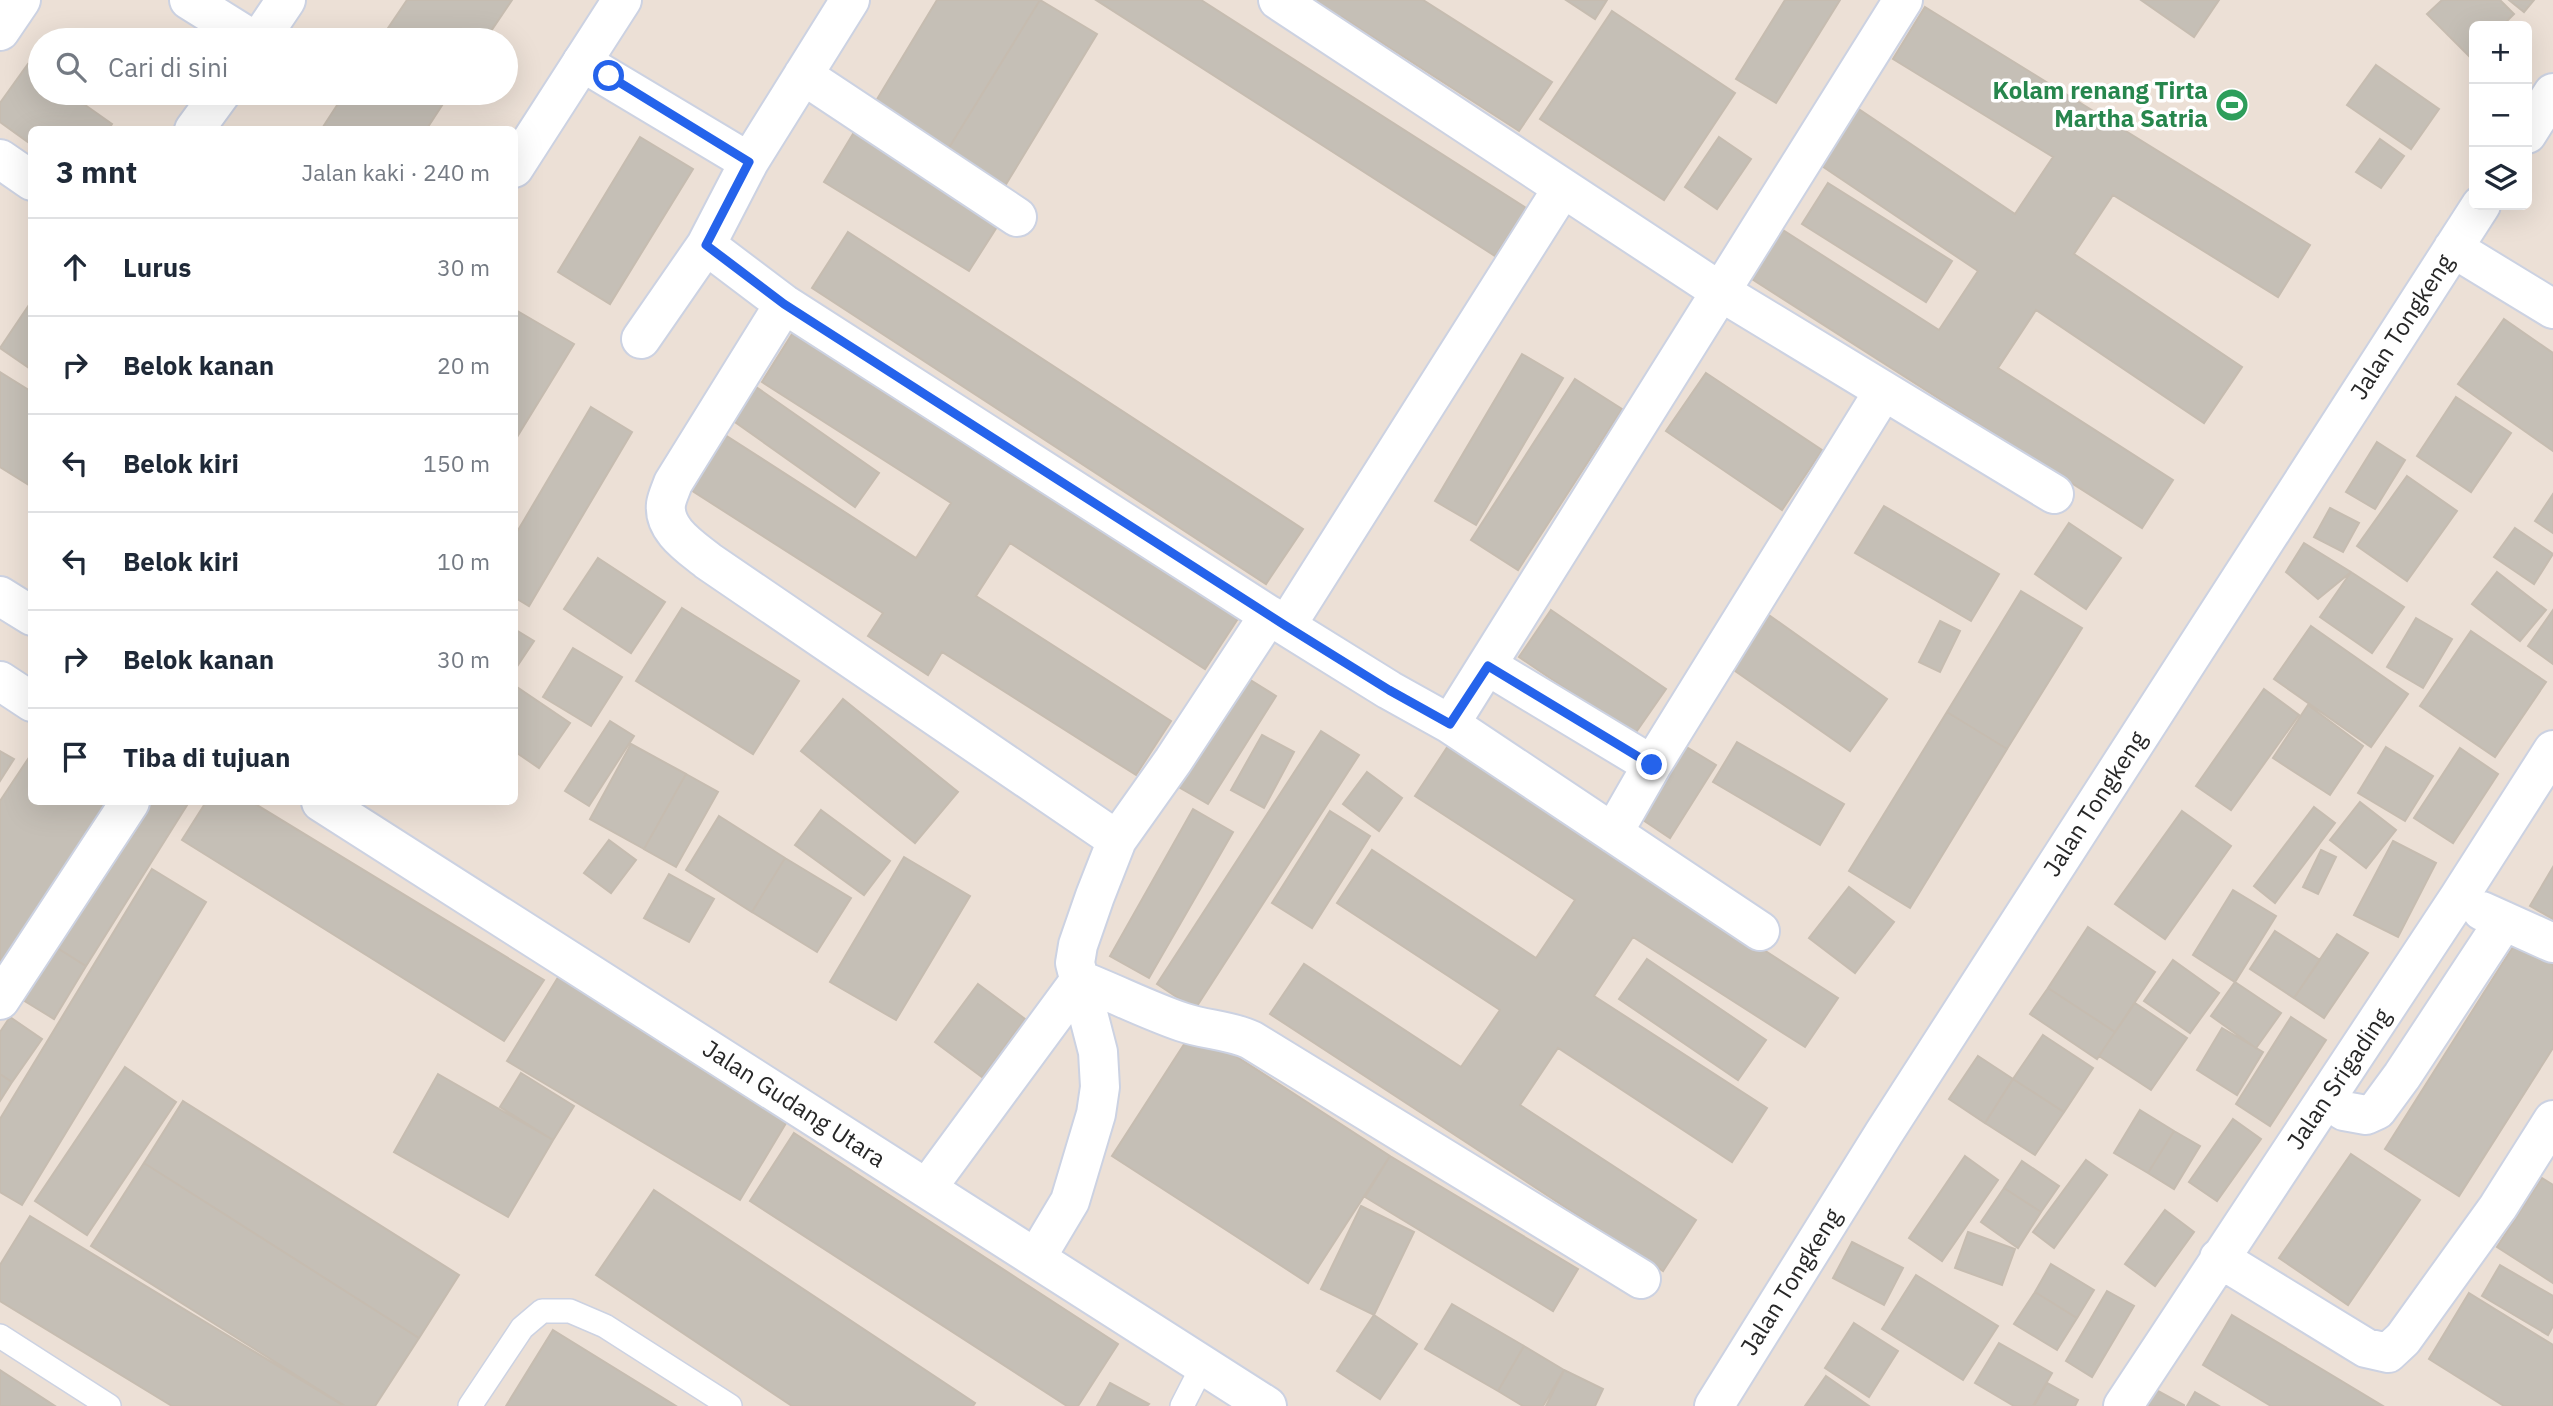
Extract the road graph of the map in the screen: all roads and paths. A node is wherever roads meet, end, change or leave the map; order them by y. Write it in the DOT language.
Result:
graph roads {
  1 [pos="22,0"];
  2 [pos="189,0"];
  3 [pos="286,0"];
  4 [pos="622,0"];
  5 [pos="850,0"];
  6 [pos="1278,0"];
  7 [pos="1903,0"];
  8 [pos="234,28"];
  9 [pos="267,28"];
  10 [pos="0,31"];
  11 [pos="582,62"];
  12 [pos="803,75"];
  13 [pos="2553,93"];
  14 [pos="212,105"];
  15 [pos="197,126"];
  16 [pos="2532,126"];
  17 [pos="0,159"];
  18 [pos="518,162"];
  19 [pos="749,162"];
  20 [pos="28,178"];
  21 [pos="1562,189"];
  22 [pos="2478,210"];
  23 [pos="1017,217"];
  24 [pos="706,245"];
  25 [pos="2453,248"];
  26 [pos="1721,292"];
  27 [pos="784,304"];
  28 [pos="2553,309"];
  29 [pos="642,339"];
  30 [pos="1883,392"];
  31 [pos="2054,494"];
  32 [pos="0,596"];
  33 [pos="28,613"];
  34 [pos="1278,620"];
  35 [pos="1488,666"];
  36 [pos="0,681"];
  37 [pos="28,699"];
  38 [pos="1450,724"];
  39 [pos="2553,750"];
  40 [pos="1652,765"];
  41 [pos="128,805"];
  42 [pos="326,805"];
  43 [pos="1613,833"];
  44 [pos="1117,841"];
  45 [pos="2459,897"];
  46 [pos="2504,922"];
  47 [pos="1760,931"];
  48 [pos="2553,943"];
  49 [pos="1080,980"];
  50 [pos="0,1000"];
  51 [pos="2326,1098"];
  52 [pos="2553,1120"];
  53 [pos="927,1188"];
  54 [pos="1035,1258"];
  55 [pos="2219,1258"];
  56 [pos="1641,1279"];
  57 [pos="0,1336"];
  58 [pos="1203,1365"];
  59 [pos="110,1406"];
  60 [pos="470,1406"];
  61 [pos="730,1406"];
  62 [pos="1182,1406"];
  63 [pos="1267,1406"];
  64 [pos="1714,1406"];
  65 [pos="2123,1406"];
  1 -- 10 [label="street"];
  2 -- 8 [label="street"];
  3 -- 9 [label="street"];
  4 -- 11 [label="street"];
  5 -- 12 [label="street"];
  6 -- 21 [label="street"];
  7 -- 26 [label="street"];
  11 -- 18 [label="street"];
  11 -- 19 [label="street"];
  12 -- 19 [label="street"];
  12 -- 23 [label="street"];
  13 -- 16 [label="street"];
  14 -- 15 [label="street"];
  17 -- 20 [label="street"];
  19 -- 24 [label="street"];
  21 -- 26 [label="street"];
  21 -- 34 [label="street"];
  22 -- 25 [label="street, Jalan Tongkeng"];
  24 -- 27 [label="street"];
  24 -- 29 [label="street"];
  25 -- 28 [label="street"];
  25 -- 64 [label="street, Jalan Tongkeng"];
  26 -- 30 [label="street"];
  26 -- 35 [label="street"];
  27 -- 34 [label="street"];
  27 -- 44 [label="street"];
  30 -- 31 [label="street"];
  30 -- 40 [label="street"];
  32 -- 33 [label="street"];
  34 -- 38 [label="street"];
  34 -- 44 [label="street"];
  35 -- 38 [label="street"];
  35 -- 40 [label="street"];
  36 -- 37 [label="street"];
  38 -- 43 [label="street"];
  39 -- 45 [label="street, Jalan Srigading"];
  40 -- 43 [label="street"];
  41 -- 50 [label="street"];
  42 -- 53 [label="street, Jalan Gudang Utara"];
  43 -- 47 [label="street"];
  44 -- 49 [label="street"];
  45 -- 46 [label="street"];
  45 -- 51 [label="street, Jalan Srigading"];
  46 -- 48 [label="street"];
  46 -- 51 [label="street"];
  49 -- 53 [label="street"];
  49 -- 54 [label="street"];
  49 -- 56 [label="street"];
  51 -- 55 [label="street, Jalan Srigading"];
  52 -- 55 [label="street"];
  53 -- 54 [label="street, Jalan Gudang Utara"];
  54 -- 58 [label="street, Jalan Gudang Utara"];
  55 -- 65 [label="street, Jalan Srigading"];
  57 -- 59 [label="lane"];
  58 -- 62 [label="lane"];
  58 -- 63 [label="street, Jalan Gudang Utara"];
  60 -- 61 [label="lane"];
}
